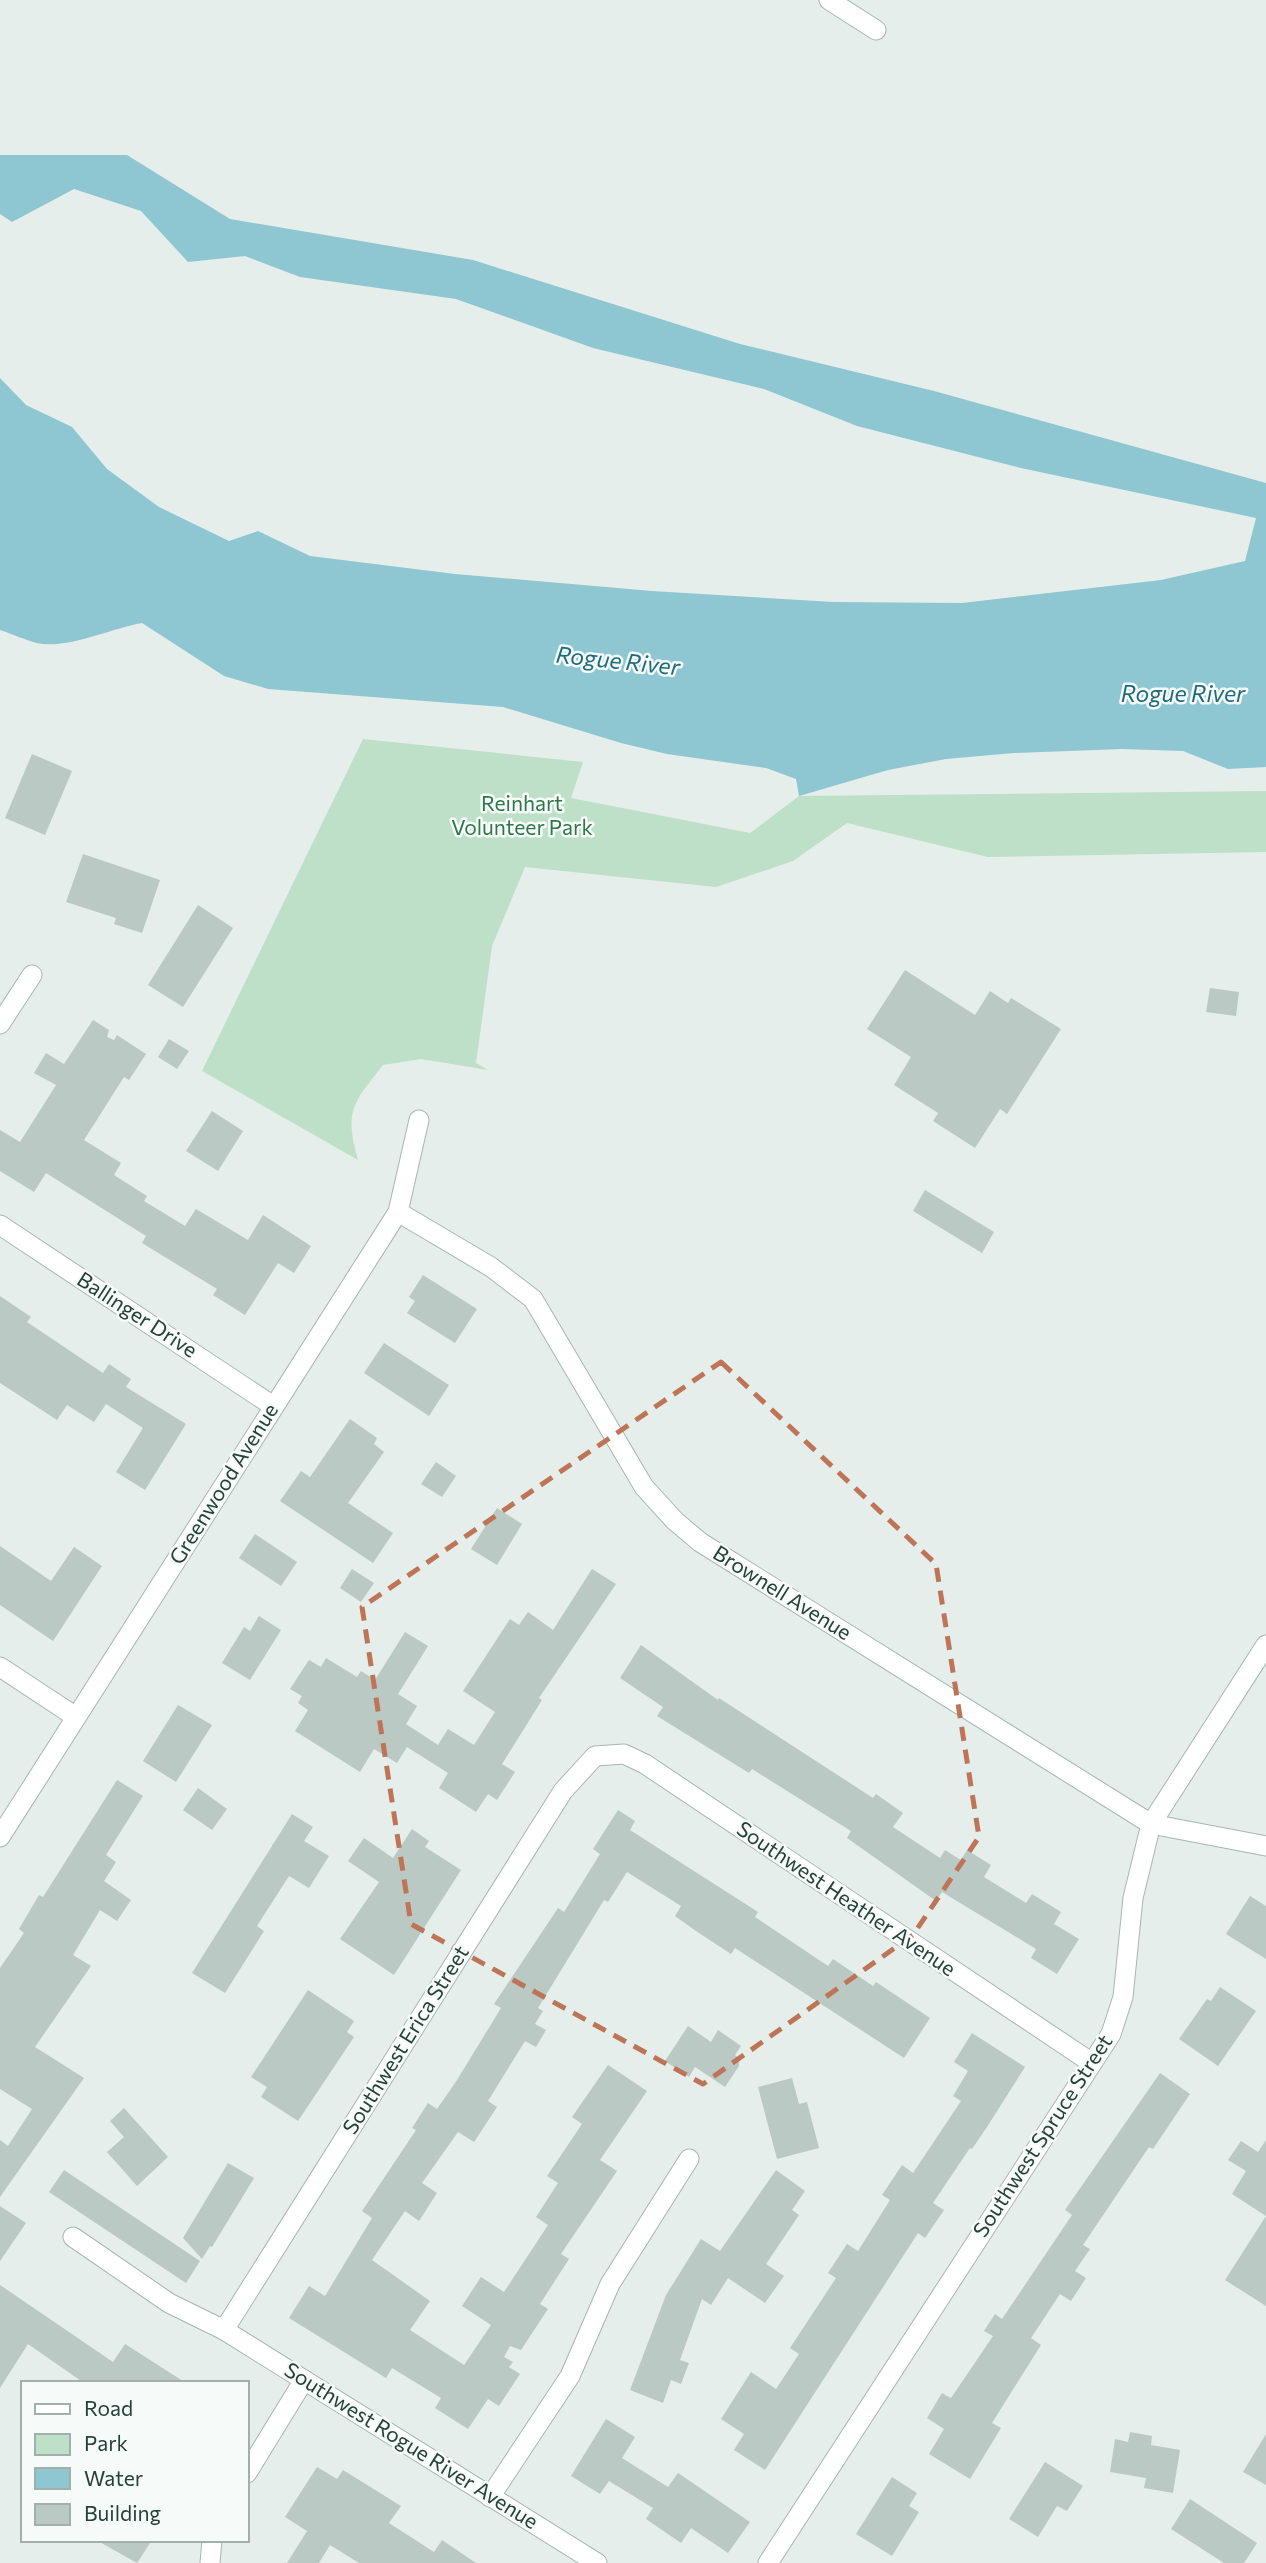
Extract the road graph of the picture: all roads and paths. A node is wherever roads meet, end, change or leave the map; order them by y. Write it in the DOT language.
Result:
graph roads {
  1 [pos="829,0"];
  2 [pos="876,30"];
  3 [pos="32,975"];
  4 [pos="0,1024"];
  5 [pos="419,1120"];
  6 [pos="398,1212"];
  7 [pos="0,1225"];
  8 [pos="273,1406"];
  9 [pos="1266,1645"];
  10 [pos="0,1667"];
  11 [pos="76,1717"];
  12 [pos="594,1756"];
  13 [pos="1151,1824"];
  14 [pos="0,1837"];
  15 [pos="1266,1846"];
  16 [pos="1091,2063"];
  17 [pos="689,2159"];
  18 [pos="73,2237"];
  19 [pos="224,2330"];
  20 [pos="304,2380"];
  21 [pos="248,2471"];
  22 [pos="490,2497"];
  23 [pos="212,2542"];
  24 [pos="210,2563"];
  25 [pos="597,2563"];
  26 [pos="768,2563"];
  1 -- 2 [label="street"];
  3 -- 4 [label="street"];
  5 -- 6 [label="street, Greenwood Avenue"];
  6 -- 8 [label="street, Greenwood Avenue"];
  6 -- 13 [label="street, Brownell Avenue"];
  7 -- 8 [label="street, Ballinger Drive"];
  8 -- 11 [label="street, Greenwood Avenue"];
  9 -- 13 [label="street, Southwest Spruce Street"];
  10 -- 11 [label="street"];
  11 -- 14 [label="street, Greenwood Avenue"];
  12 -- 16 [label="street, Southwest Heather Avenue"];
  12 -- 19 [label="street, Southwest Erica Street"];
  13 -- 15 [label="street, Brownell Avenue"];
  13 -- 16 [label="street, Southwest Spruce Street"];
  16 -- 26 [label="street, Southwest Spruce Street"];
  17 -- 22 [label="street"];
  18 -- 19 [label="street, Southwest Rogue River Avenue"];
  19 -- 20 [label="street, Southwest Rogue River Avenue"];
  20 -- 21 [label="street"];
  20 -- 22 [label="street, Southwest Rogue River Avenue"];
  22 -- 25 [label="street, Southwest Rogue River Avenue"];
  23 -- 24 [label="street"];
}
